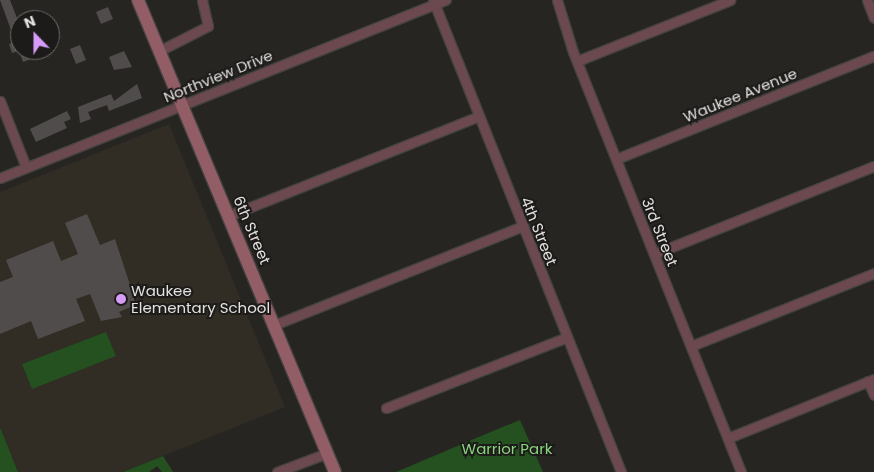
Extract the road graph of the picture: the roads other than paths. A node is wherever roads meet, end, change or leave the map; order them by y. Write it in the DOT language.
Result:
graph roads {
  1 [pos="138,0"];
  2 [pos="202,0"];
  3 [pos="446,0"];
  4 [pos="558,0"];
  5 [pos="730,0"];
  6 [pos="867,0"];
  7 [pos="434,2"];
  8 [pos="874,18"];
  9 [pos="159,52"];
  10 [pos="874,56"];
  11 [pos="577,61"];
  12 [pos="0,100"];
  13 [pos="182,106"];
  14 [pos="479,116"];
  15 [pos="616,159"];
  16 [pos="874,166"];
  17 [pos="26,167"];
  18 [pos="0,178"];
  19 [pos="228,216"];
  20 [pos="523,226"];
  21 [pos="654,254"];
  22 [pos="874,273"];
  23 [pos="274,325"];
  24 [pos="566,337"];
  25 [pos="691,346"];
  26 [pos="871,380"];
  27 [pos="874,395"];
  28 [pos="386,408"];
  29 [pos="728,438"];
  30 [pos="327,453"];
  31 [pos="277,472"];
  32 [pos="335,472"];
  33 [pos="621,472"];
  34 [pos="741,472"];
  1 -- 9 [label="main road, 6th Street"];
  2 -- 9 [label="street"];
  3 -- 7 [label="street, Northview Drive"];
  4 -- 11 [label="street, 3rd Street"];
  5 -- 11 [label="street"];
  6 -- 8 [label="street"];
  7 -- 13 [label="street, Northview Drive"];
  7 -- 14 [label="street, 4th Street"];
  9 -- 13 [label="main road, 6th Street"];
  10 -- 15 [label="street, Waukee Avenue"];
  11 -- 15 [label="street, 3rd Street"];
  12 -- 17 [label="street"];
  13 -- 17 [label="street, Northview Drive"];
  13 -- 19 [label="main road, 6th Street"];
  14 -- 19 [label="street"];
  14 -- 20 [label="street, 4th Street"];
  15 -- 21 [label="street, 3rd Street"];
  16 -- 21 [label="street"];
  17 -- 18 [label="street, Northview Drive"];
  19 -- 23 [label="main road, 6th Street"];
  20 -- 23 [label="street"];
  20 -- 24 [label="street, 4th Street"];
  21 -- 25 [label="street, 3rd Street"];
  22 -- 25 [label="street"];
  23 -- 30 [label="main road, 6th Street"];
  24 -- 28 [label="street"];
  24 -- 33 [label="street, 4th Street"];
  25 -- 29 [label="street, 3rd Street"];
  26 -- 27 [label="street"];
  26 -- 29 [label="street"];
  29 -- 34 [label="street, 3rd Street"];
  30 -- 31 [label="street"];
  30 -- 32 [label="main road, 6th Street"];
}
